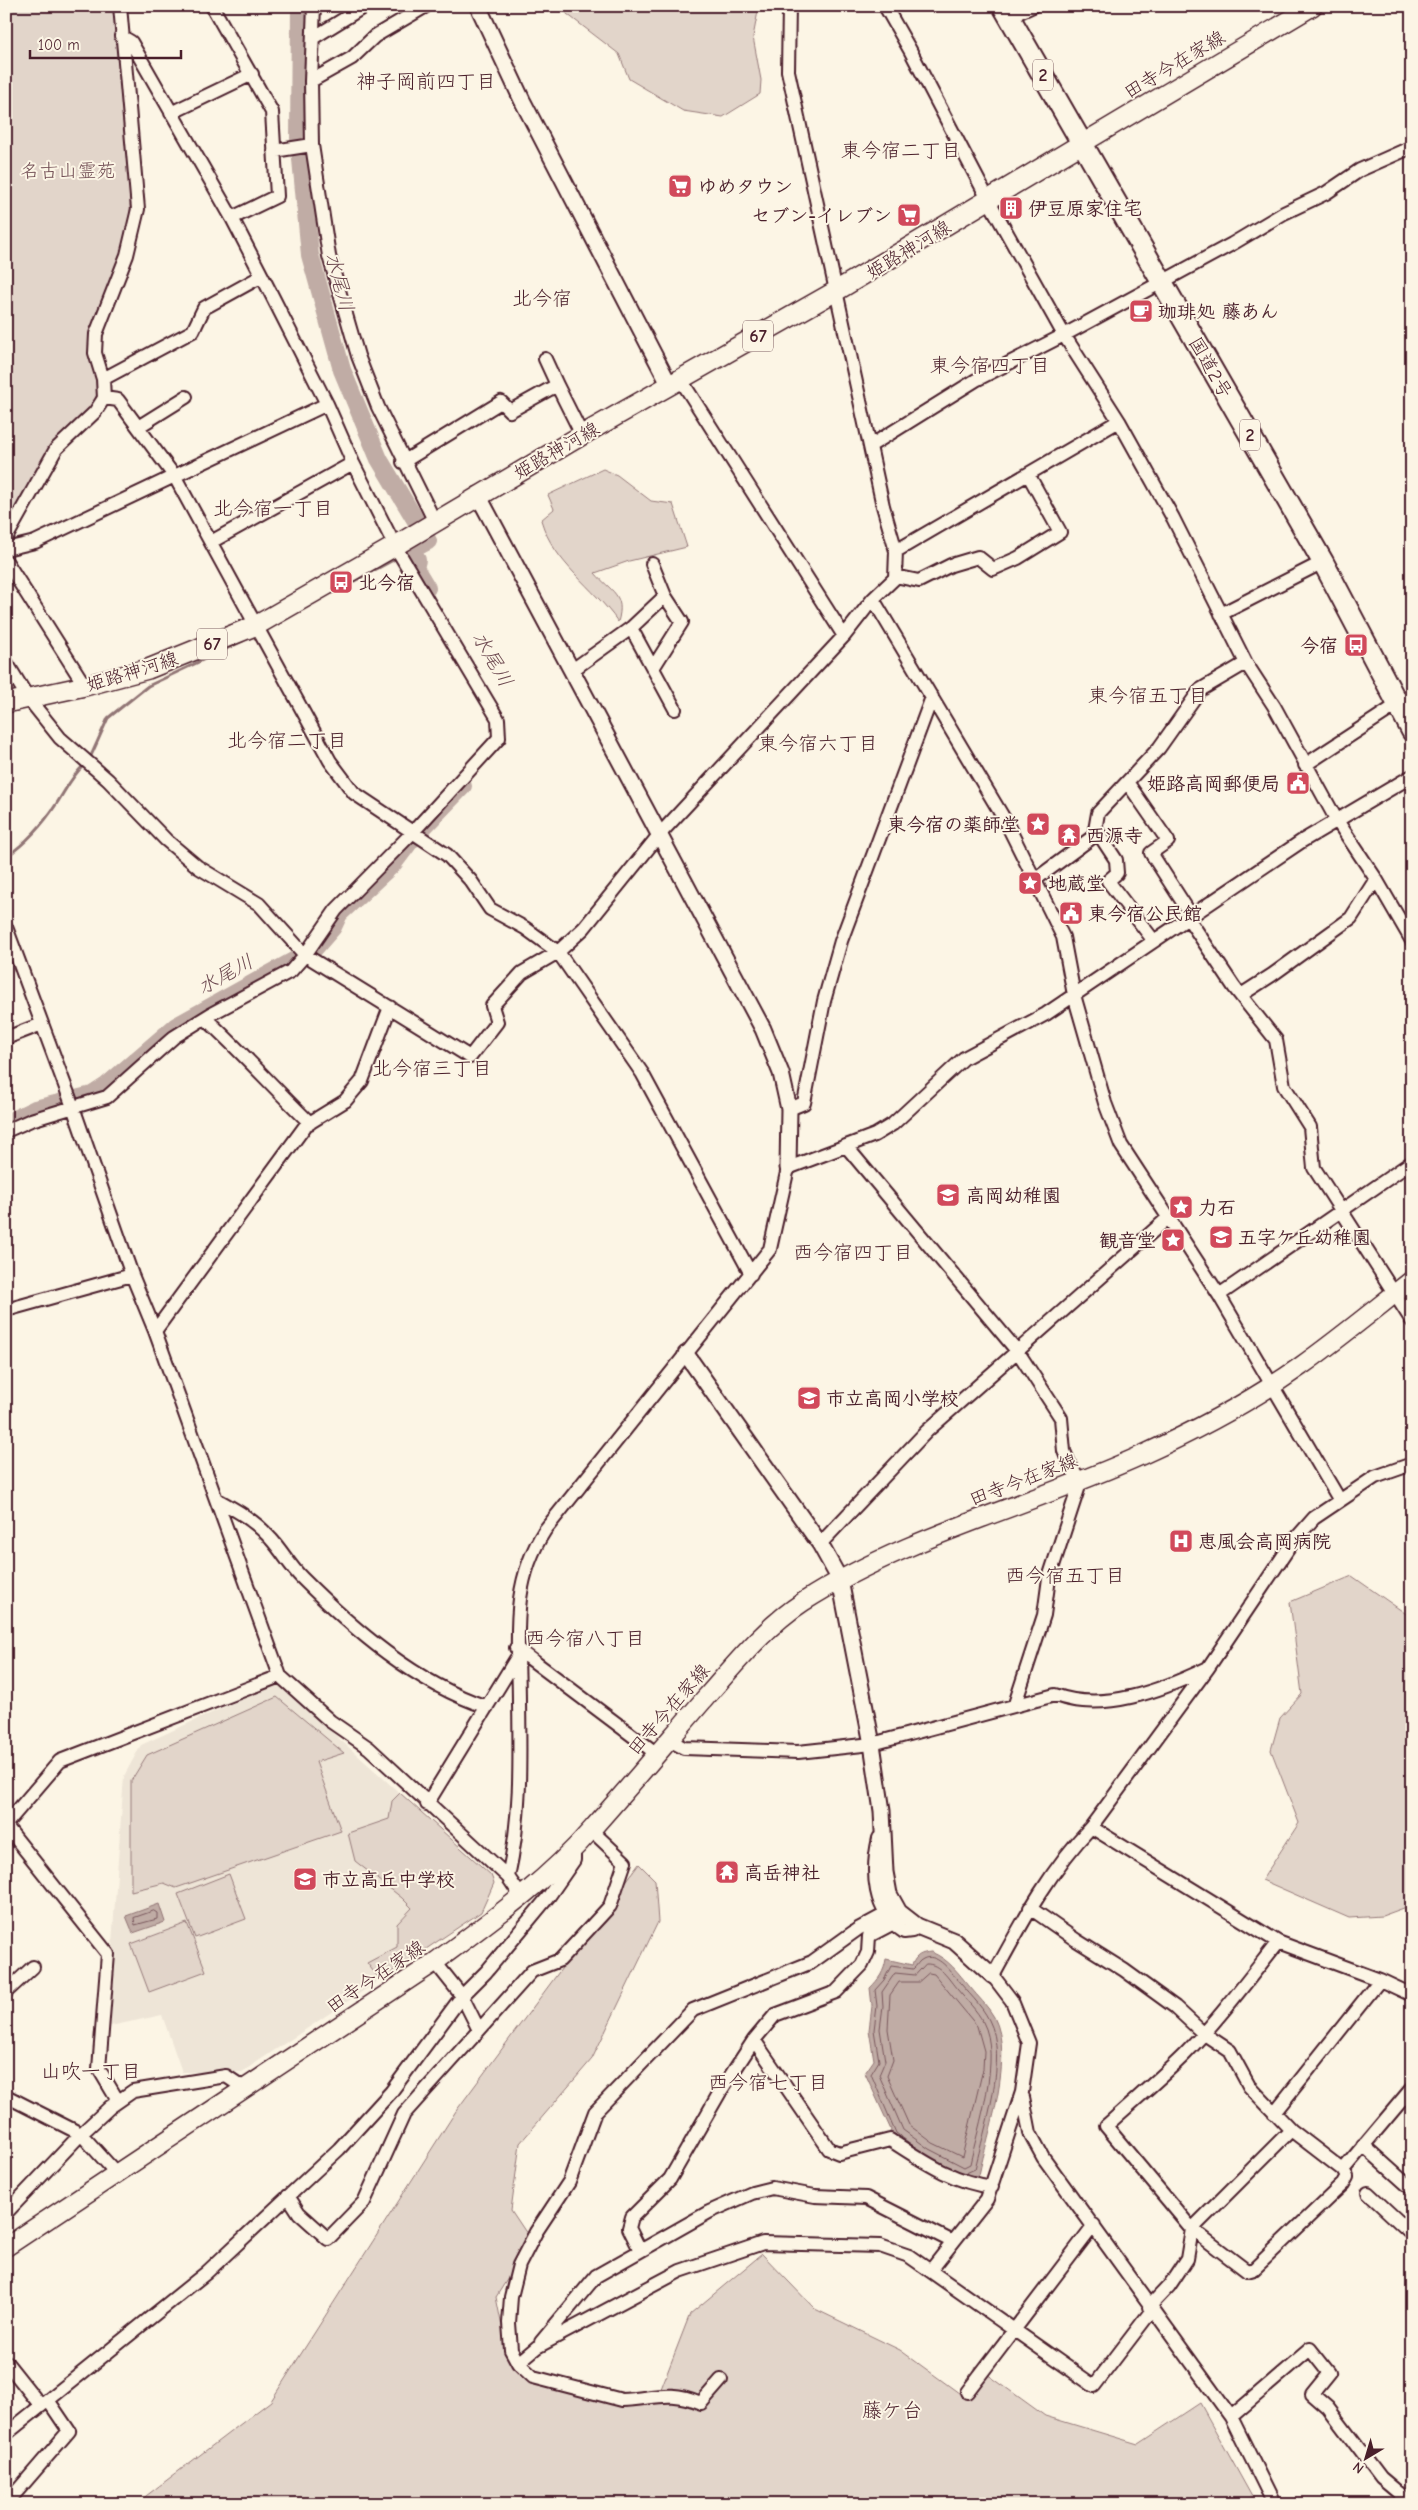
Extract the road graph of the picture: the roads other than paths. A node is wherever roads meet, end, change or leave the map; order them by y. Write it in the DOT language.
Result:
graph roads {
  1 [pos="120,6"];
  2 [pos="212,6"];
  3 [pos="314,6"];
  4 [pos="365,6"];
  5 [pos="426,6"];
  6 [pos="790,6"];
  7 [pos="884,6"];
  8 [pos="1033,6"];
  9 [pos="1313,6"];
  10 [pos="483,9"];
  11 [pos="1006,12"];
  12 [pos="121,36"];
  13 [pos="313,38"];
  14 [pos="252,74"];
  15 [pos="311,81"];
  16 [pos="171,113"];
  17 [pos="1082,143"];
  18 [pos="312,145"];
  19 [pos="1412,146"];
  20 [pos="274,151"];
  21 [pos="989,201"];
  22 [pos="232,218"];
  23 [pos="262,276"];
  24 [pos="1161,282"];
  25 [pos="836,291"];
  26 [pos="1064,336"];
  27 [pos="545,359"];
  28 [pos="104,380"];
  29 [pos="675,383"];
  30 [pos="557,385"];
  31 [pos="186,397"];
  32 [pos="104,398"];
  33 [pos="327,404"];
  34 [pos="1119,422"];
  35 [pos="138,427"];
  36 [pos="582,435"];
  37 [pos="870,446"];
  38 [pos="353,462"];
  39 [pos="403,462"];
  40 [pos="1028,474"];
  41 [pos="174,478"];
  42 [pos="478,495"];
  43 [pos="433,523"];
  44 [pos="6,538"];
  45 [pos="211,542"];
  46 [pos="397,545"];
  47 [pos="6,549"];
  48 [pos="896,551"];
  49 [pos="6,561"];
  50 [pos="1323,562"];
  51 [pos="652,564"];
  52 [pos="895,576"];
  53 [pos="664,596"];
  54 [pos="873,599"];
  55 [pos="1221,614"];
  56 [pos="257,624"];
  57 [pos="631,628"];
  58 [pos="844,636"];
  59 [pos="6,662"];
  60 [pos="1246,663"];
  61 [pos="653,668"];
  62 [pos="572,671"];
  63 [pos="85,686"];
  64 [pos="28,698"];
  65 [pos="932,698"];
  66 [pos="1405,699"];
  67 [pos="6,703"];
  68 [pos="675,709"];
  69 [pos="1412,731"];
  70 [pos="1305,765"];
  71 [pos="1412,776"];
  72 [pos="1128,782"];
  73 [pos="1336,819"];
  74 [pos="1096,828"];
  75 [pos="659,835"];
  76 [pos="417,836"];
  77 [pos="1036,879"];
  78 [pos="1376,879"];
  79 [pos="1189,917"];
  80 [pos="6,927"];
  81 [pos="1154,941"];
  82 [pos="1412,941"];
  83 [pos="558,952"];
  84 [pos="305,955"];
  85 [pos="1074,995"];
  86 [pos="1241,995"];
  87 [pos="390,1006"];
  88 [pos="205,1018"];
  89 [pos="42,1024"];
  90 [pos="6,1038"];
  91 [pos="73,1107"];
  92 [pos="789,1109"];
  93 [pos="310,1123"];
  94 [pos="6,1131"];
  95 [pos="846,1146"];
  96 [pos="1412,1162"];
  97 [pos="788,1168"];
  98 [pos="1342,1210"];
  99 [pos="1169,1217"];
  100 [pos="751,1274"];
  101 [pos="132,1276"];
  102 [pos="1412,1280"];
  103 [pos="1394,1294"];
  104 [pos="1219,1295"];
  105 [pos="6,1310"];
  106 [pos="1412,1321"];
  107 [pos="155,1330"];
  108 [pos="1018,1352"];
  109 [pos="686,1354"];
  110 [pos="1272,1385"];
  111 [pos="1412,1464"];
  112 [pos="1081,1480"];
  113 [pos="216,1499"];
  114 [pos="1339,1499"];
  115 [pos="820,1544"];
  116 [pos="840,1580"];
  117 [pos="516,1654"];
  118 [pos="1208,1668"];
  119 [pos="280,1676"];
  120 [pos="1016,1704"];
  121 [pos="487,1707"];
  122 [pos="669,1740"];
  123 [pos="872,1744"];
  124 [pos="657,1754"];
  125 [pos="427,1804"];
  126 [pos="6,1825"];
  127 [pos="1091,1828"];
  128 [pos="591,1830"];
  129 [pos="883,1831"];
  130 [pos="574,1849"];
  131 [pos="508,1877"];
  132 [pos="521,1896"];
  133 [pos="1030,1908"];
  134 [pos="888,1920"];
  135 [pos="917,1926"];
  136 [pos="1278,1942"];
  137 [pos="434,1962"];
  138 [pos="33,1966"];
  139 [pos="993,1976"];
  140 [pos="1380,1980"];
  141 [pos="6,1992"];
  142 [pos="1412,1995"];
  143 [pos="462,1996"];
  144 [pos="479,2030"];
  145 [pos="1203,2034"];
  146 [pos="754,2040"];
  147 [pos="244,2088"];
  148 [pos="1412,2088"];
  149 [pos="1022,2092"];
  150 [pos="6,2096"];
  151 [pos="118,2101"];
  152 [pos="1274,2113"];
  153 [pos="1291,2130"];
  154 [pos="81,2134"];
  155 [pos="1363,2145"];
  156 [pos="1343,2170"];
  157 [pos="117,2174"];
  158 [pos="992,2187"];
  159 [pos="1412,2189"];
  160 [pos="1368,2193"];
  161 [pos="288,2196"];
  162 [pos="6,2213"];
  163 [pos="1094,2225"];
  164 [pos="1192,2229"];
  165 [pos="1412,2234"];
  166 [pos="953,2242"];
  167 [pos="6,2247"];
  168 [pos="640,2250"];
  169 [pos="931,2270"];
  170 [pos="1150,2308"];
  171 [pos="1015,2328"];
  172 [pos="537,2347"];
  173 [pos="6,2362"];
  174 [pos="518,2363"];
  175 [pos="721,2380"];
  176 [pos="967,2392"];
  177 [pos="44,2403"];
  178 [pos="1231,2417"];
  179 [pos="6,2434"];
  180 [pos="1412,2499"];
  181 [pos="6,2504"];
  182 [pos="1274,2504"];
  1 -- 12 [label="street"];
  2 -- 14 [label="street"];
  3 -- 13 [label="street"];
  4 -- 13 [label="street"];
  5 -- 15 [label="street"];
  6 -- 25 [label="street"];
  7 -- 21 [label="street"];
  8 -- 11 [label="street"];
  9 -- 17 [label="main road, 田寺今在家線"];
  10 -- 29 [label="street"];
  11 -- 17 [label="highway, 国道2号 / 2"];
  12 -- 16 [label="street"];
  12 -- 28 [label="street"];
  13 -- 15 [label="street"];
  14 -- 16 [label="street"];
  14 -- 20 [label="street"];
  15 -- 18 [label="street"];
  16 -- 22 [label="street"];
  17 -- 21 [label="main road, 姫路神河線 / 67"];
  17 -- 24 [label="highway, 国道2号 / 2"];
  18 -- 20 [label="street"];
  18 -- 39 [label="street"];
  19 -- 24 [label="street"];
  20 -- 22 [label="street"];
  21 -- 25 [label="main road, 姫路神河線 / 67"];
  21 -- 26 [label="street"];
  22 -- 23 [label="street"];
  23 -- 28 [label="street"];
  23 -- 33 [label="street"];
  24 -- 26 [label="street"];
  24 -- 50 [label="highway, 国道2号 / 2"];
  25 -- 29 [label="main road, 姫路神河線 / 67"];
  25 -- 37 [label="street"];
  26 -- 34 [label="street"];
  26 -- 37 [label="street"];
  27 -- 30 [label="street"];
  28 -- 32 [label="street"];
  29 -- 36 [label="main road, 姫路神河線 / 67"];
  29 -- 58 [label="street"];
  30 -- 36 [label="street"];
  30 -- 39 [label="street"];
  31 -- 35 [label="street"];
  32 -- 35 [label="street"];
  32 -- 44 [label="street"];
  33 -- 38 [label="street"];
  33 -- 41 [label="street"];
  34 -- 40 [label="street"];
  34 -- 55 [label="street"];
  35 -- 41 [label="street"];
  36 -- 42 [label="main road, 姫路神河線 / 67"];
  37 -- 48 [label="street"];
  38 -- 45 [label="street"];
  38 -- 46 [label="street"];
  39 -- 43 [label="street"];
  40 -- 48 [label="street"];
  40 -- 52 [label="street"];
  41 -- 45 [label="street"];
  41 -- 47 [label="street"];
  42 -- 43 [label="main road, 姫路神河線 / 67"];
  42 -- 62 [label="street"];
  43 -- 46 [label="main road, 姫路神河線 / 67"];
  45 -- 56 [label="street"];
  46 -- 56 [label="main road, 姫路神河線 / 67"];
  46 -- 76 [label="street"];
  48 -- 52 [label="street"];
  49 -- 63 [label="street"];
  50 -- 55 [label="street"];
  50 -- 66 [label="highway, 国道2号 / 2"];
  51 -- 53 [label="street"];
  52 -- 54 [label="street"];
  53 -- 57 [label="street"];
  53 -- 61 [label="street"];
  54 -- 58 [label="street"];
  54 -- 65 [label="street"];
  55 -- 60 [label="street"];
  56 -- 63 [label="main road, 姫路神河線 / 67"];
  56 -- 76 [label="street"];
  57 -- 61 [label="street"];
  57 -- 62 [label="street"];
  58 -- 75 [label="street"];
  59 -- 64 [label="street"];
  60 -- 70 [label="street"];
  60 -- 72 [label="street"];
  61 -- 68 [label="street"];
  62 -- 75 [label="street"];
  63 -- 64 [label="main road, 姫路神河線 / 67"];
  64 -- 67 [label="main road, 姫路神河線 / 67"];
  64 -- 84 [label="street"];
  65 -- 77 [label="street"];
  65 -- 92 [label="street"];
  66 -- 69 [label="highway, 国道2号 / 2"];
  66 -- 70 [label="street"];
  70 -- 73 [label="street"];
  71 -- 73 [label="street"];
  72 -- 74 [label="street"];
  72 -- 79 [label="street"];
  73 -- 78 [label="street"];
  73 -- 79 [label="street"];
  74 -- 77 [label="street"];
  74 -- 81 [label="street"];
  75 -- 83 [label="street"];
  75 -- 92 [label="street"];
  76 -- 83 [label="street"];
  76 -- 84 [label="street"];
  77 -- 85 [label="street"];
  78 -- 82 [label="street"];
  78 -- 86 [label="street"];
  79 -- 81 [label="street"];
  79 -- 86 [label="street"];
  80 -- 89 [label="street"];
  81 -- 85 [label="street"];
  83 -- 87 [label="street"];
  83 -- 100 [label="street"];
  84 -- 87 [label="street"];
  84 -- 88 [label="street"];
  85 -- 95 [label="street"];
  85 -- 99 [label="street"];
  86 -- 98 [label="street"];
  87 -- 93 [label="street"];
  88 -- 91 [label="street"];
  88 -- 93 [label="street"];
  89 -- 90 [label="street"];
  89 -- 91 [label="street"];
  91 -- 94 [label="street"];
  91 -- 101 [label="street"];
  92 -- 97 [label="street"];
  93 -- 107 [label="street"];
  95 -- 97 [label="street"];
  95 -- 108 [label="street"];
  96 -- 98 [label="street"];
  97 -- 100 [label="street"];
  98 -- 103 [label="street"];
  98 -- 104 [label="street"];
  99 -- 104 [label="street"];
  99 -- 108 [label="street"];
  100 -- 109 [label="street"];
  101 -- 105 [label="street"];
  101 -- 107 [label="street"];
  102 -- 103 [label="main road, 田寺今在家線"];
  103 -- 106 [label="street"];
  103 -- 110 [label="main road, 田寺今在家線"];
  104 -- 110 [label="street"];
  107 -- 113 [label="street"];
  108 -- 112 [label="street"];
  108 -- 115 [label="street"];
  109 -- 115 [label="street"];
  109 -- 117 [label="street"];
  110 -- 112 [label="main road, 田寺今在家線"];
  110 -- 114 [label="street"];
  111 -- 114 [label="street"];
  112 -- 116 [label="main road, 田寺今在家線"];
  112 -- 120 [label="street"];
  113 -- 119 [label="street"];
  113 -- 121 [label="street"];
  114 -- 118 [label="street"];
  115 -- 116 [label="street"];
  116 -- 122 [label="main road, 田寺今在家線"];
  116 -- 123 [label="street"];
  117 -- 121 [label="street"];
  117 -- 124 [label="street"];
  117 -- 131 [label="street"];
  118 -- 120 [label="street"];
  118 -- 127 [label="street"];
  119 -- 125 [label="street"];
  119 -- 126 [label="street"];
  120 -- 123 [label="street"];
  121 -- 125 [label="street"];
  122 -- 123 [label="street"];
  122 -- 124 [label="main road, 田寺今在家線"];
  123 -- 129 [label="street"];
  124 -- 128 [label="main road, 田寺今在家線"];
  125 -- 131 [label="street"];
  126 -- 151 [label="street"];
  127 -- 133 [label="street"];
  127 -- 136 [label="street"];
  128 -- 130 [label="main road, 田寺今在家線"];
  128 -- 144 [label="street"];
  129 -- 134 [label="street"];
  129 -- 135 [label="street"];
  130 -- 132 [label="main road, 田寺今在家線"];
  130 -- 143 [label="street"];
  131 -- 132 [label="street"];
  132 -- 137 [label="main road, 田寺今在家線"];
  133 -- 139 [label="street"];
  133 -- 145 [label="street"];
  134 -- 135 [label="street"];
  134 -- 146 [label="street"];
  134 -- 174 [label="street"];
  135 -- 139 [label="street"];
  136 -- 140 [label="street"];
  136 -- 145 [label="street"];
  137 -- 143 [label="street"];
  137 -- 147 [label="main road, 田寺今在家線"];
  138 -- 141 [label="street"];
  139 -- 149 [label="street"];
  140 -- 142 [label="street"];
  140 -- 152 [label="street"];
  143 -- 144 [label="street"];
  143 -- 161 [label="street"];
  144 -- 161 [label="street"];
  145 -- 152 [label="street"];
  145 -- 164 [label="street"];
  146 -- 158 [label="street"];
  146 -- 168 [label="street"];
  147 -- 151 [label="street"];
  147 -- 157 [label="main road, 田寺今在家線"];
  148 -- 155 [label="street"];
  149 -- 158 [label="street"];
  149 -- 163 [label="street"];
  150 -- 154 [label="street"];
  151 -- 154 [label="street"];
  152 -- 153 [label="street"];
  153 -- 156 [label="street"];
  153 -- 164 [label="street"];
  154 -- 157 [label="street"];
  154 -- 162 [label="street"];
  155 -- 156 [label="street"];
  155 -- 159 [label="street"];
  156 -- 164 [label="street"];
  157 -- 167 [label="main road, 田寺今在家線"];
  158 -- 166 [label="street"];
  160 -- 165 [label="street"];
  161 -- 177 [label="street"];
  163 -- 170 [label="street"];
  163 -- 171 [label="street"];
  164 -- 170 [label="street"];
  166 -- 168 [label="street"];
  166 -- 169 [label="street"];
  168 -- 172 [label="street"];
  169 -- 171 [label="street"];
  169 -- 172 [label="street"];
  170 -- 171 [label="street"];
  170 -- 178 [label="street"];
  171 -- 176 [label="street"];
  172 -- 174 [label="street"];
  173 -- 177 [label="street"];
  174 -- 175 [label="street"];
  177 -- 179 [label="street"];
  177 -- 181 [label="street"];
  178 -- 180 [label="street"];
  178 -- 182 [label="street"];
}
